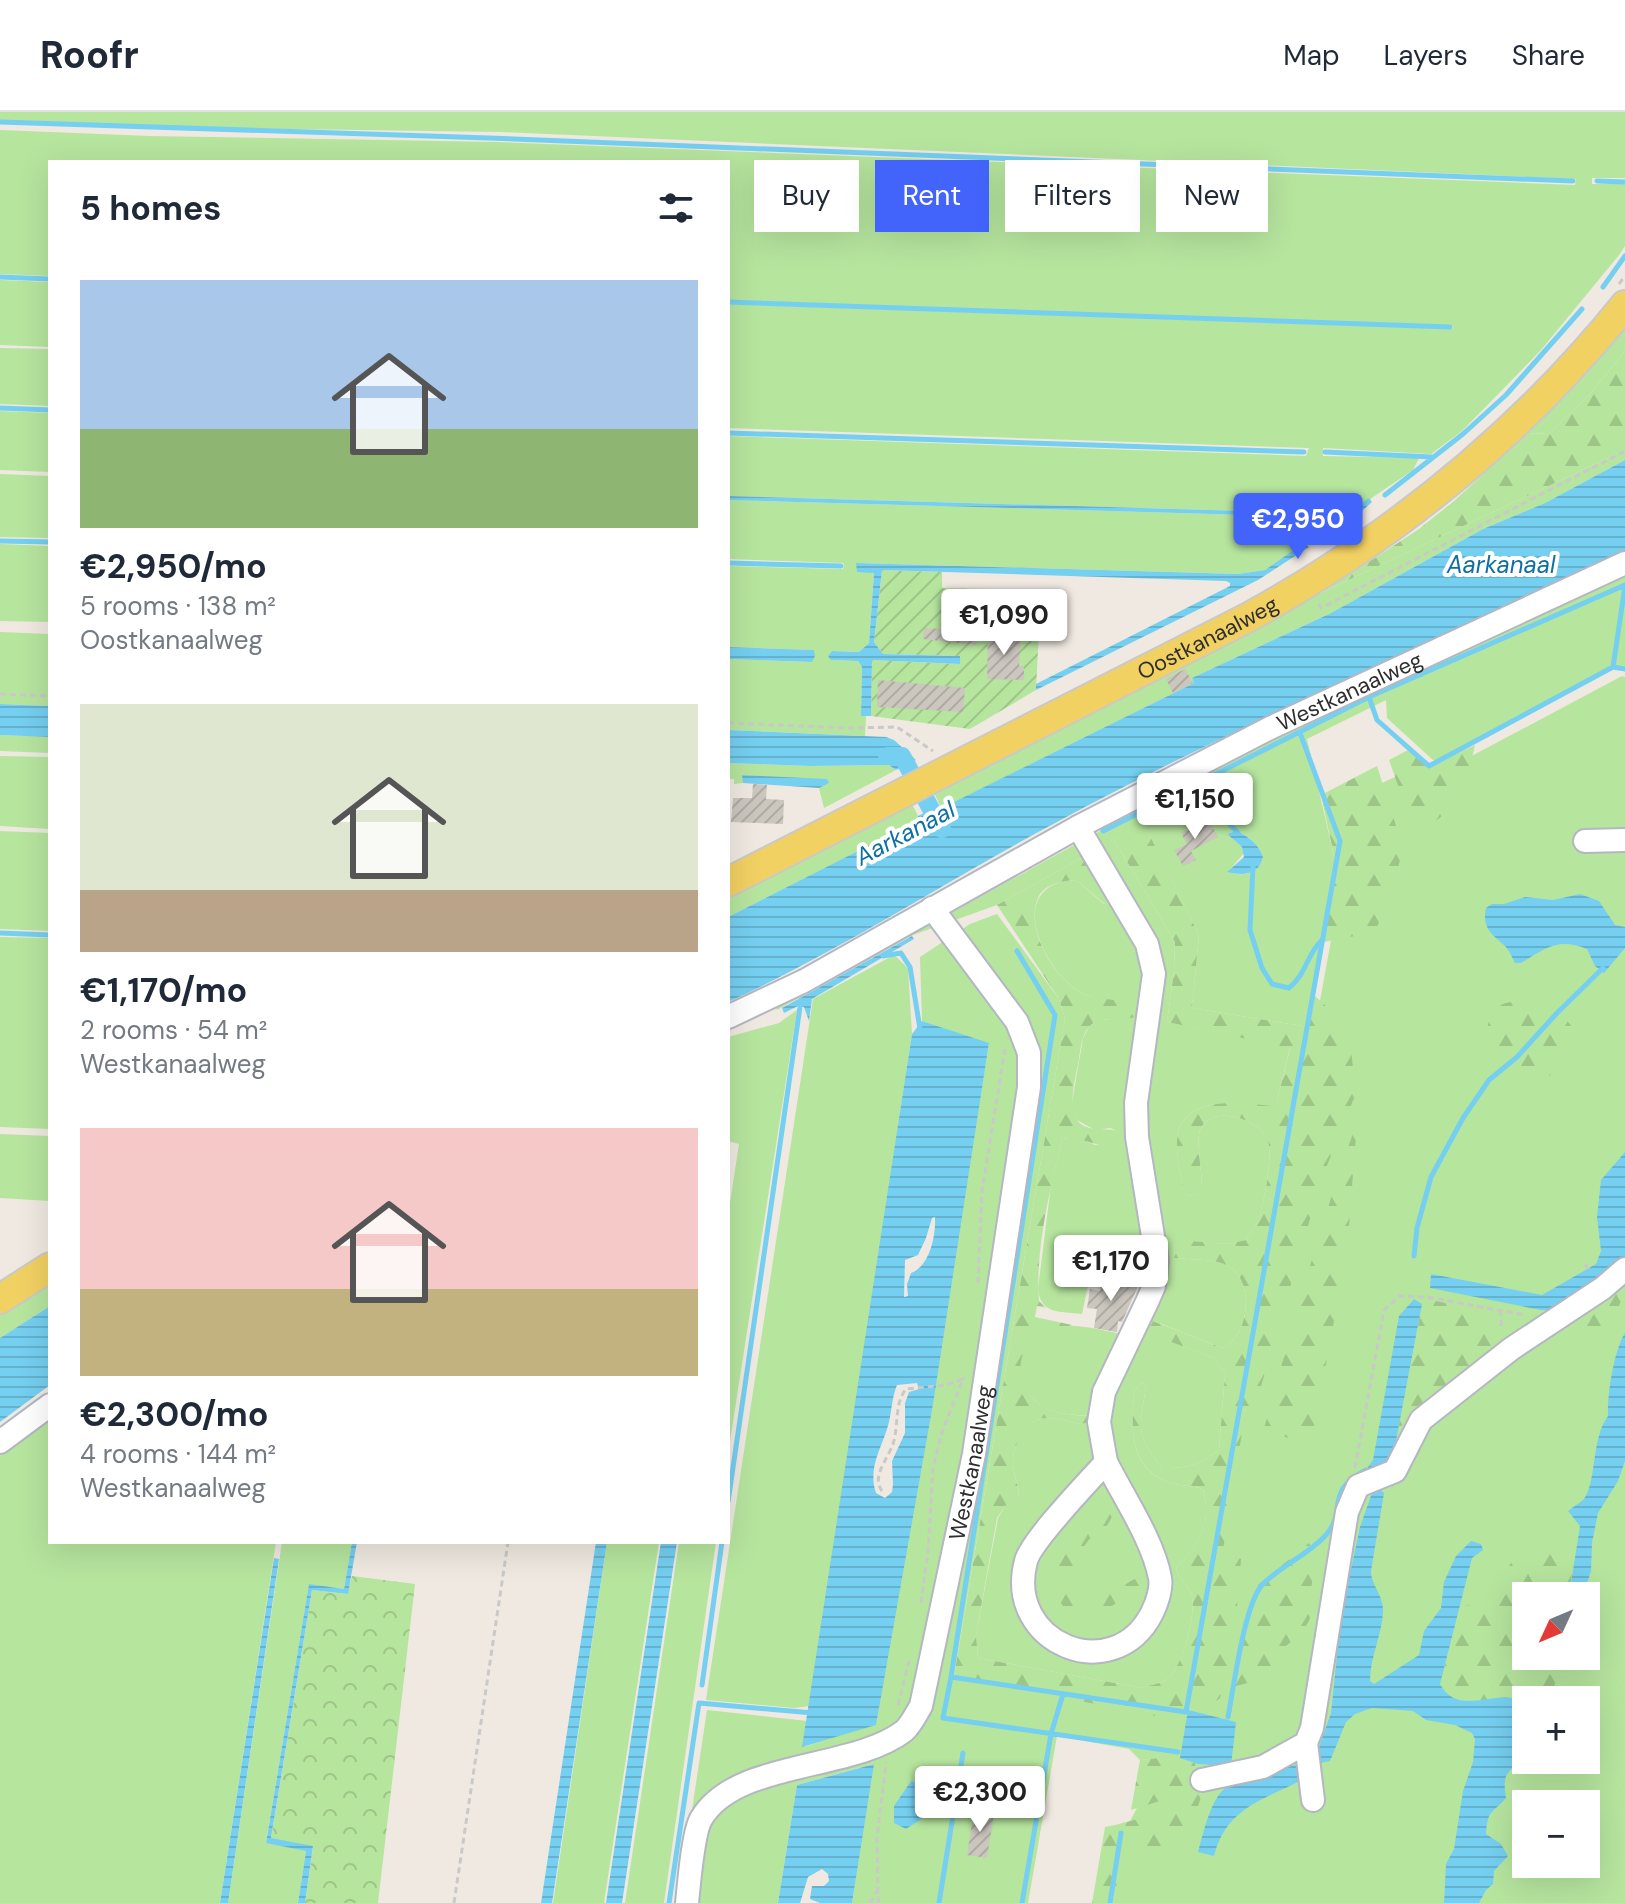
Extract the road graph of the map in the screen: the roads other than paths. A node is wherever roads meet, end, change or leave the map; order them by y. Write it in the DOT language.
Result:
graph roads {
  1 [pos="1625,305"];
  2 [pos="1625,563"];
  3 [pos="1078,827"];
  4 [pos="1625,840"];
  5 [pos="1585,841"];
  6 [pos="730,881"];
  7 [pos="932,908"];
  8 [pos="730,1016"];
  9 [pos="48,1268"];
  10 [pos="1625,1269"];
  11 [pos="0,1299"];
  12 [pos="48,1406"];
  13 [pos="0,1442"];
  14 [pos="1106,1462"];
  15 [pos="1306,1743"];
  16 [pos="1202,1780"];
  17 [pos="1313,1800"];
  18 [pos="687,1903"];
  1 -- 6 [label="main road, Oostkanaalweg"];
  2 -- 3 [label="street, Westkanaalweg"];
  3 -- 7 [label="street, Westkanaalweg"];
  3 -- 14 [label="street"];
  4 -- 5 [label="street"];
  7 -- 8 [label="street, Westkanaalweg"];
  7 -- 18 [label="street, Westkanaalweg"];
  9 -- 11 [label="main road"];
  10 -- 15 [label="street"];
  12 -- 13 [label="street"];
  14 -- 14 [label="street"];
  15 -- 16 [label="street"];
  15 -- 17 [label="street"];
}
